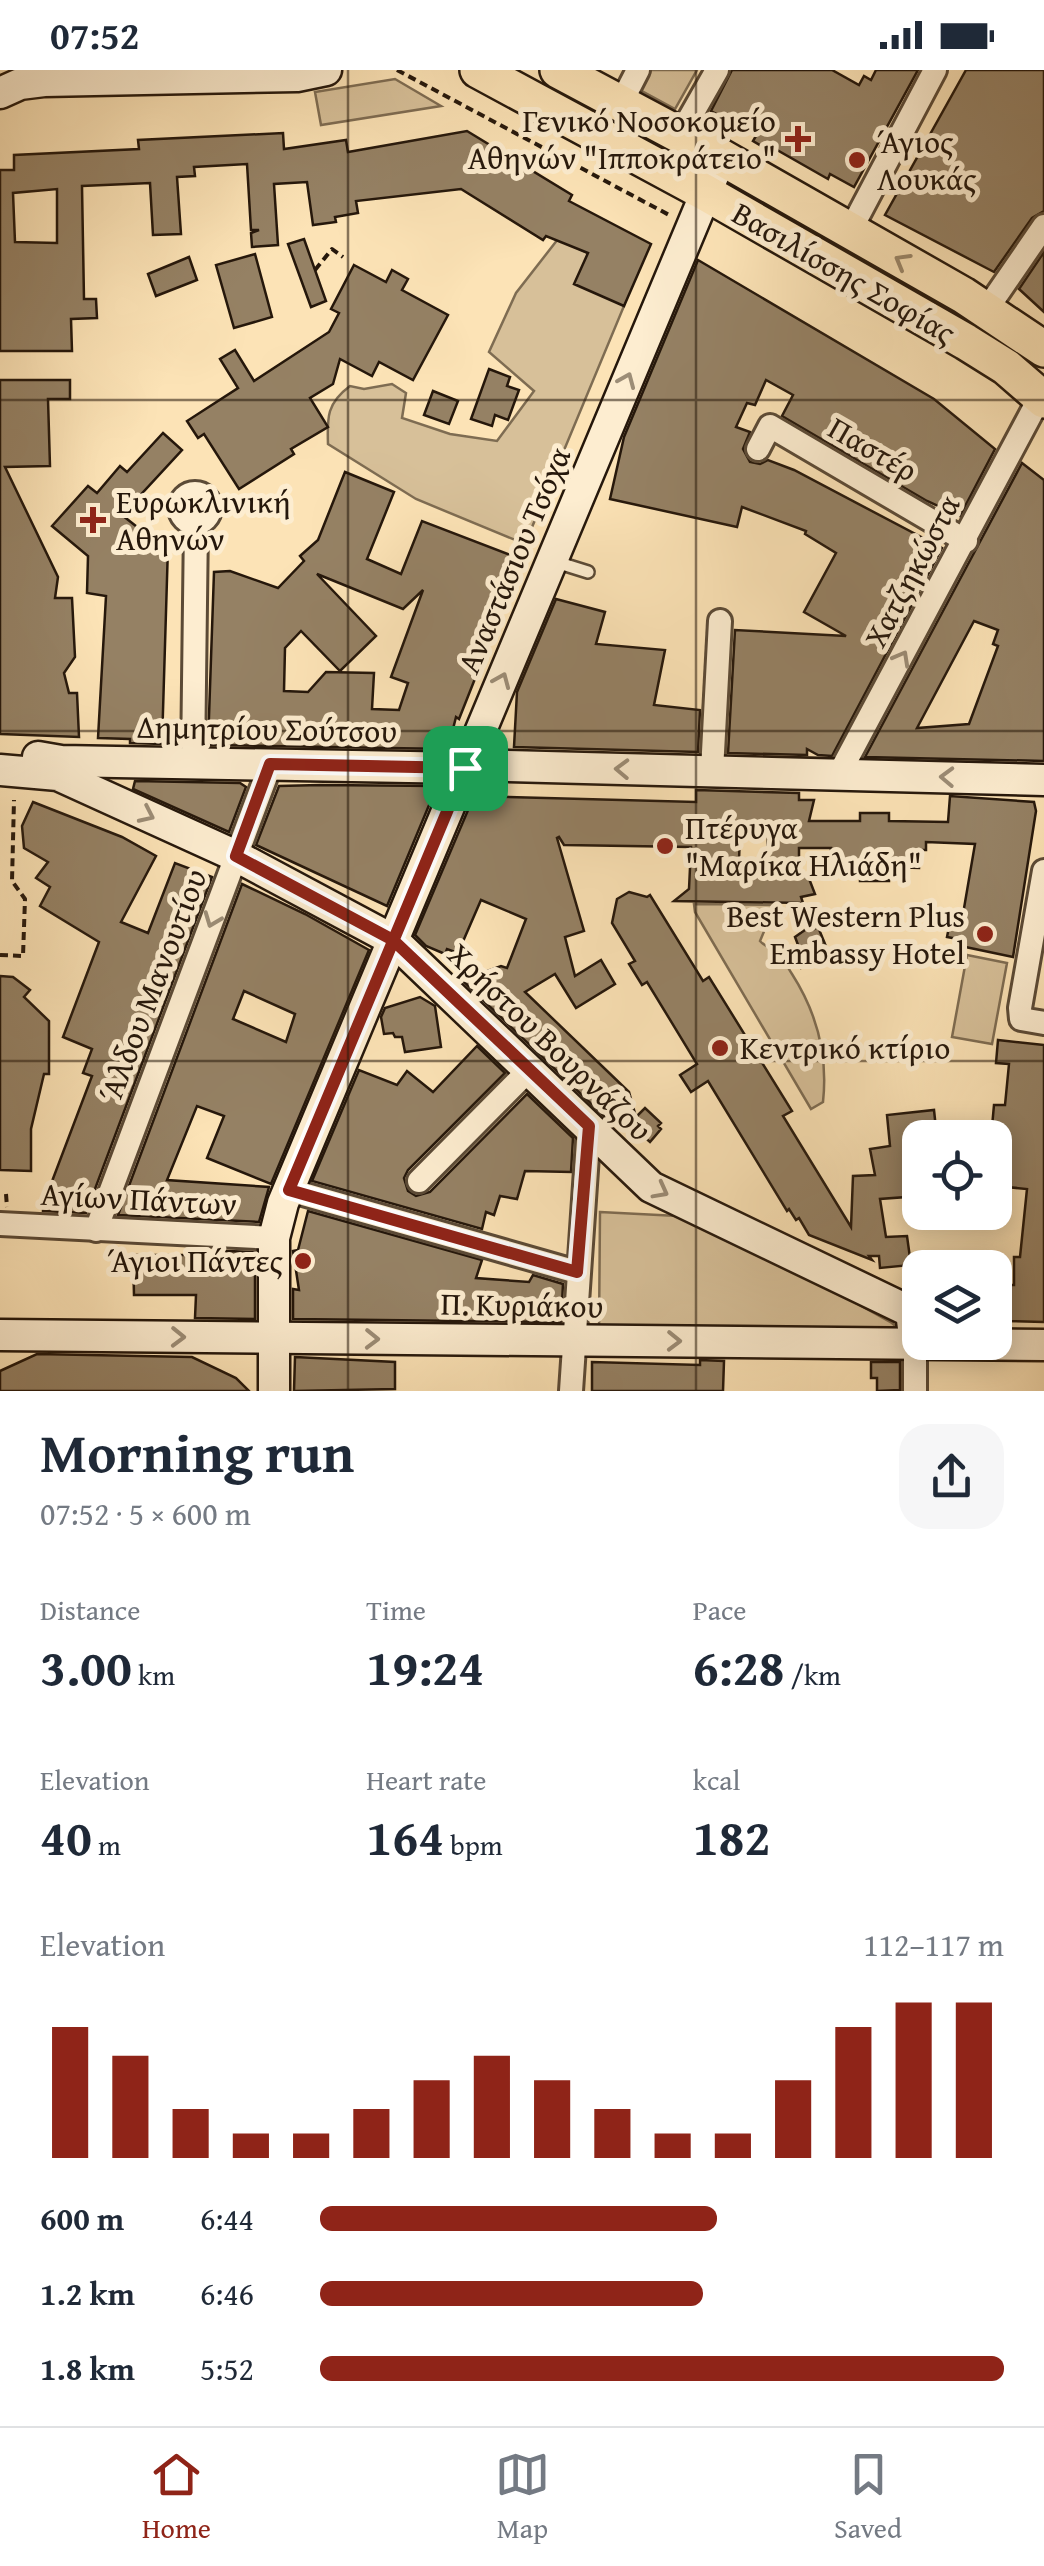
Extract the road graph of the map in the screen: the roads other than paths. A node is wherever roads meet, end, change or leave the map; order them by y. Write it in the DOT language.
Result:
graph roads {
  1 [pos="326,70"];
  2 [pos="478,70"];
  3 [pos="558,70"];
  4 [pos="638,70"];
  5 [pos="717,70"];
  6 [pos="935,70"];
  7 [pos="0,93"];
  8 [pos="621,103"];
  9 [pos="680,135"];
  10 [pos="720,157"];
  11 [pos="706,193"];
  12 [pos="1044,226"];
  13 [pos="850,231"];
  14 [pos="986,309"];
  15 [pos="1044,349"];
  16 [pos="1042,398"];
  17 [pos="758,449"];
  18 [pos="196,523"];
  19 [pos="966,541"];
  20 [pos="552,560"];
  21 [pos="588,572"];
  22 [pos="720,622"];
  23 [pos="0,750"];
  24 [pos="193,762"];
  25 [pos="270,764"];
  26 [pos="465,768"];
  27 [pos="0,770"];
  28 [pos="712,771"];
  29 [pos="839,774"];
  30 [pos="1044,780"];
  31 [pos="236,856"];
  32 [pos="1044,871"];
  33 [pos="393,940"];
  34 [pos="1032,1021"];
  35 [pos="529,1070"];
  36 [pos="589,1126"];
  37 [pos="419,1181"];
  38 [pos="289,1190"];
  39 [pos="0,1224"];
  40 [pos="96,1230"];
  41 [pos="274,1238"];
  42 [pos="577,1272"];
  43 [pos="902,1308"];
  44 [pos="0,1335"];
  45 [pos="274,1338"];
  46 [pos="574,1341"];
  47 [pos="902,1344"];
  48 [pos="1012,1345"];
  49 [pos="1044,1345"];
  50 [pos="915,1360"];
  51 [pos="274,1391"];
  52 [pos="572,1391"];
  53 [pos="915,1391"];
  1 -- 7 [label="street"];
  2 -- 11 [label="main road, Βασιλίσσης Σοφίας"];
  3 -- 8 [label="main road, Βασιλίσσης Σοφίας"];
  4 -- 8 [label="street"];
  5 -- 9 [label="street"];
  6 -- 13 [label="street"];
  8 -- 9 [label="main road, Βασιλίσσης Σοφίας"];
  9 -- 10 [label="main road, Βασιλίσσης Σοφίας"];
  10 -- 11 [label="street, Αναστάσιου Τσόχα"];
  10 -- 13 [label="main road, Βασιλίσσης Σοφίας"];
  11 -- 16 [label="main road, Βασιλίσσης Σοφίας"];
  20 -- 11 [label="street, Αναστάσιου Τσόχα, one-way"];
  12 -- 14 [label="street"];
  14 -- 13 [label="main road, Βασιλίσσης Σοφίας, one-way"];
  14 -- 15 [label="main road, Βασιλίσσης Σοφίας"];
  16 -- 19 [label="street, Χατζηκώστα"];
  17 -- 19 [label="street, Παστέρ"];
  18 -- 24 [label="street"];
  29 -- 19 [label="street, Χατζηκώστα, one-way"];
  20 -- 21 [label="lane"];
  26 -- 20 [label="street, Αναστάσιου Τσόχα, one-way"];
  22 -- 28 [label="street"];
  23 -- 24 [label="street, Δημητρίου Σούτσου"];
  24 -- 25 [label="street, Δημητρίου Σούτσου"];
  25 -- 26 [label="street, Δημητρίου Σούτσου"];
  25 -- 31 [label="street, Άλδου Μανουτίου"];
  28 -- 26 [label="street, Δημητρίου Σούτσου, one-way"];
  26 -- 33 [label="street, Αναστάσιου Τσόχα"];
  27 -- 31 [label="street, Χρήστου Βουρνάζου, one-way"];
  28 -- 29 [label="street, Δημητρίου Σούτσου"];
  30 -- 29 [label="street, Δημητρίου Σούτσου, one-way"];
  31 -- 33 [label="street, Χρήστου Βουρνάζου"];
  31 -- 40 [label="street, Άλδου Μανουτίου, one-way"];
  32 -- 34 [label="street"];
  33 -- 35 [label="street, Χρήστου Βουρνάζου"];
  33 -- 38 [label="street, Αναστάσιου Τσόχα"];
  35 -- 36 [label="street, Χρήστου Βουρνάζου"];
  35 -- 37 [label="street"];
  36 -- 42 [label="street"];
  36 -- 43 [label="street, Χρήστου Βουρνάζου, one-way"];
  38 -- 41 [label="street, Αναστάσιου Τσόχα"];
  38 -- 42 [label="street"];
  39 -- 40 [label="street, Αγίων Πάντων"];
  40 -- 41 [label="street, Αγίων Πάντων"];
  41 -- 45 [label="street, Αναστάσιου Τσόχα"];
  42 -- 46 [label="street"];
  44 -- 45 [label="street, Π. Κυριάκου, one-way"];
  45 -- 46 [label="street, Π. Κυριάκου, one-way"];
  45 -- 51 [label="street, Αναστάσιου Τσόχα"];
  46 -- 47 [label="street, Π. Κυριάκου, one-way"];
  46 -- 52 [label="street"];
  48 -- 49 [label="street, Π. Κυριάκου"];
  50 -- 53 [label="street"];
}
